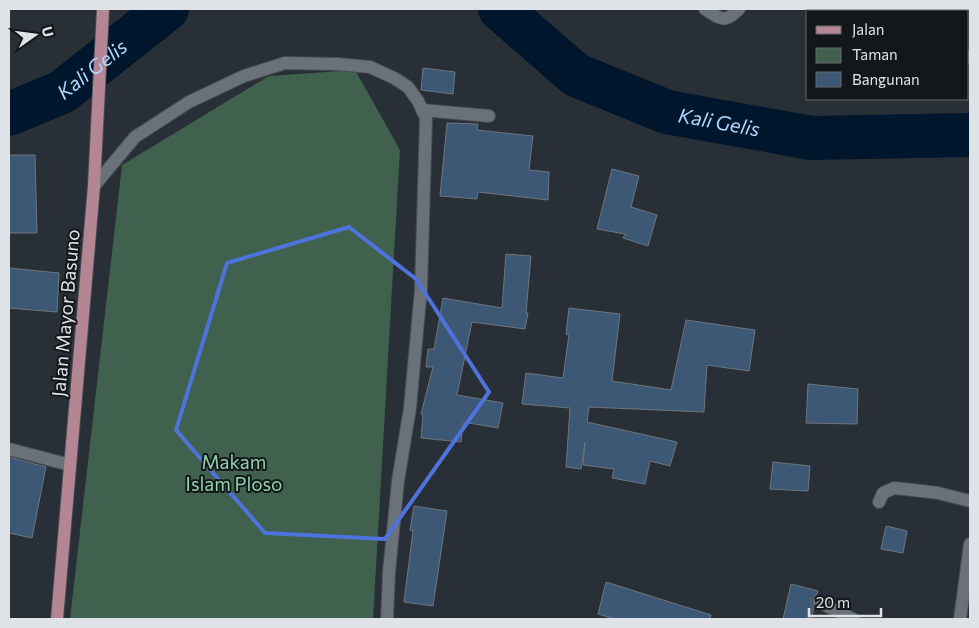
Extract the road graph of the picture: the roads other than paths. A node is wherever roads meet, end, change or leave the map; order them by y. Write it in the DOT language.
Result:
graph roads {
  1 [pos="103,9"];
  2 [pos="705,9"];
  3 [pos="739,9"];
  4 [pos="422,110"];
  5 [pos="489,116"];
  6 [pos="94,186"];
  7 [pos="9,449"];
  8 [pos="70,466"];
  9 [pos="970,501"];
  10 [pos="879,502"];
  11 [pos="970,544"];
  12 [pos="819,602"];
  13 [pos="57,619"];
  14 [pos="387,619"];
  15 [pos="853,619"];
  16 [pos="960,619"];
  1 -- 6 [label="main road, Jalan Mayor Basuno"];
  2 -- 3 [label="street"];
  4 -- 5 [label="street"];
  4 -- 6 [label="street"];
  4 -- 14 [label="street"];
  6 -- 8 [label="main road, Jalan Mayor Basuno"];
  7 -- 8 [label="street"];
  8 -- 13 [label="main road, Jalan Mayor Basuno"];
  9 -- 10 [label="street"];
  11 -- 16 [label="street"];
  12 -- 15 [label="street"];
}
